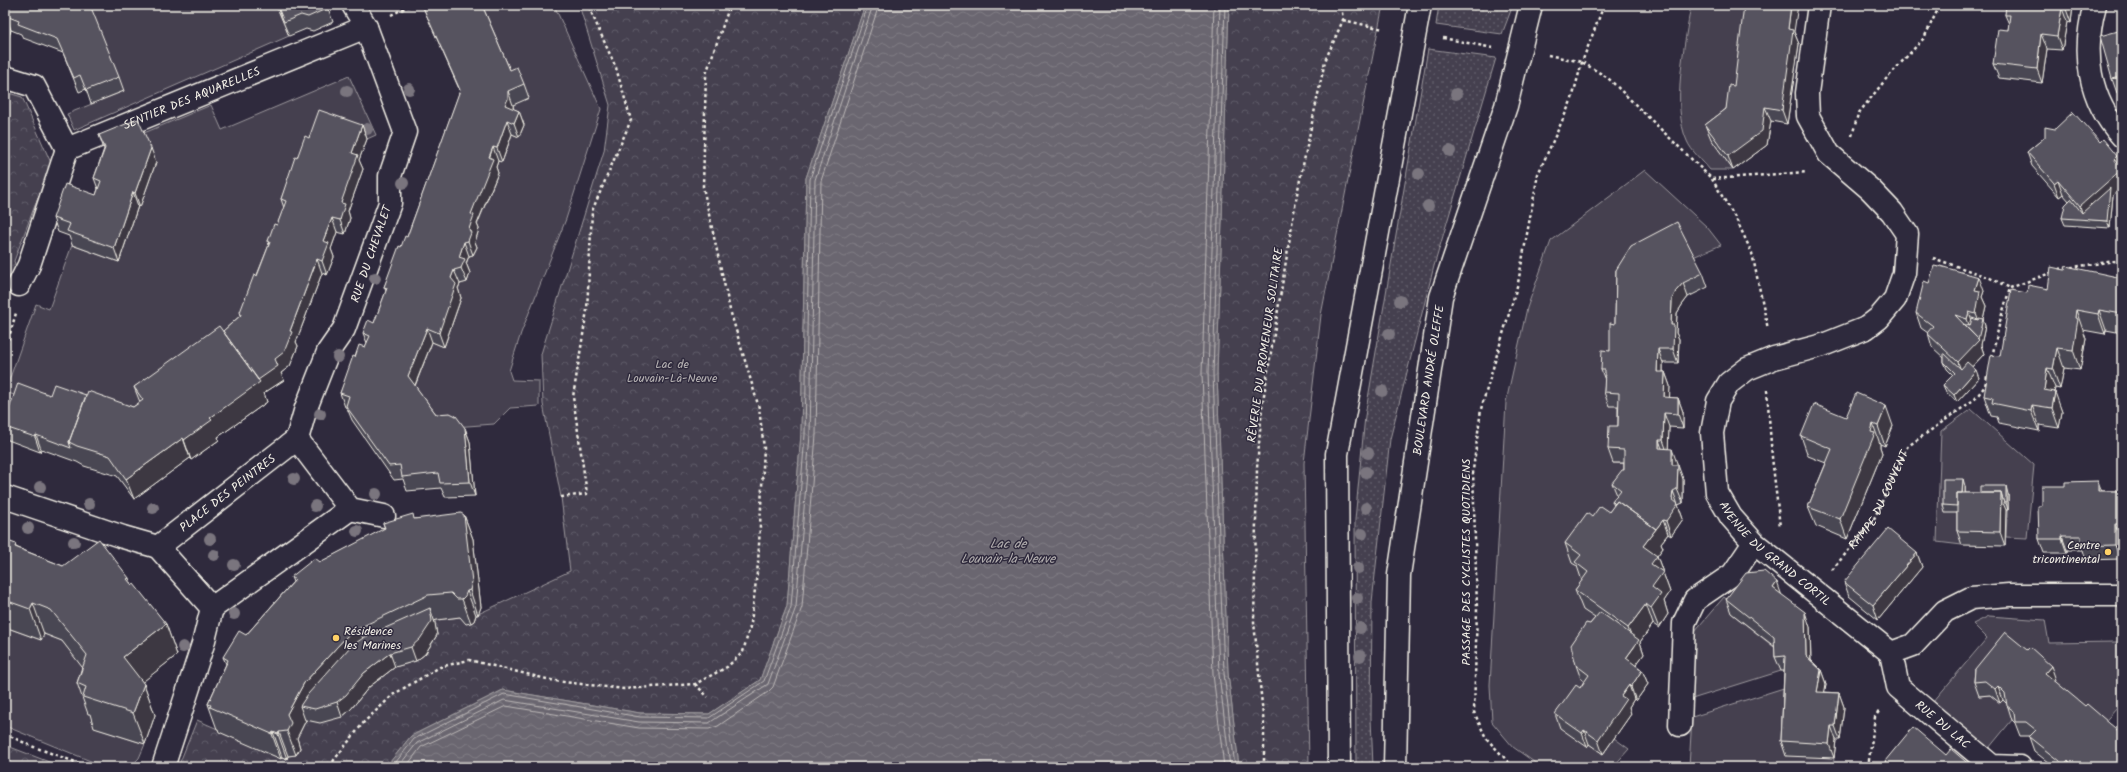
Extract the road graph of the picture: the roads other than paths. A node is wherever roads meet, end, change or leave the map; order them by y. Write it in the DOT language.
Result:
graph roads {
  1 [pos="353,5"];
  2 [pos="1420,5"];
  3 [pos="1531,5"];
  4 [pos="1819,5"];
  5 [pos="2095,5"];
  6 [pos="366,27"];
  7 [pos="5,77"];
  8 [pos="2122,136"];
  9 [pos="67,149"];
  10 [pos="19,285"];
  11 [pos="297,439"];
  12 [pos="5,497"];
  13 [pos="350,509"];
  14 [pos="384,516"];
  15 [pos="1754,542"];
  16 [pos="158,547"];
  17 [pos="2122,595"];
  18 [pos="212,608"];
  19 [pos="1890,653"];
  20 [pos="1680,725"];
  21 [pos="163,767"];
  22 [pos="1339,767"];
  23 [pos="1395,767"];
  24 [pos="2020,767"];
  1 -- 6 [label="street, RUE DU CHEVALET"];
  2 -- 22 [label="street"];
  3 -- 23 [label="street, BOULEVARD ANDRÉ OLEFFE"];
  4 -- 15 [label="street, AVENUE DU GRAND CORTIL"];
  5 -- 8 [label="street"];
  6 -- 9 [label="street, SENTIER DES AQUARELLES"];
  6 -- 11 [label="street, RUE DU CHEVALET"];
  7 -- 9 [label="street"];
  9 -- 10 [label="street"];
  11 -- 13 [label="street"];
  11 -- 16 [label="street, PLACE DES PEINTRES"];
  12 -- 16 [label="street"];
  13 -- 14 [label="street"];
  13 -- 18 [label="street"];
  15 -- 19 [label="street, AVENUE DU GRAND CORTIL"];
  15 -- 20 [label="street"];
  16 -- 18 [label="street"];
  17 -- 19 [label="street"];
  18 -- 21 [label="street"];
  19 -- 24 [label="street, RUE DU LAC"];
}
